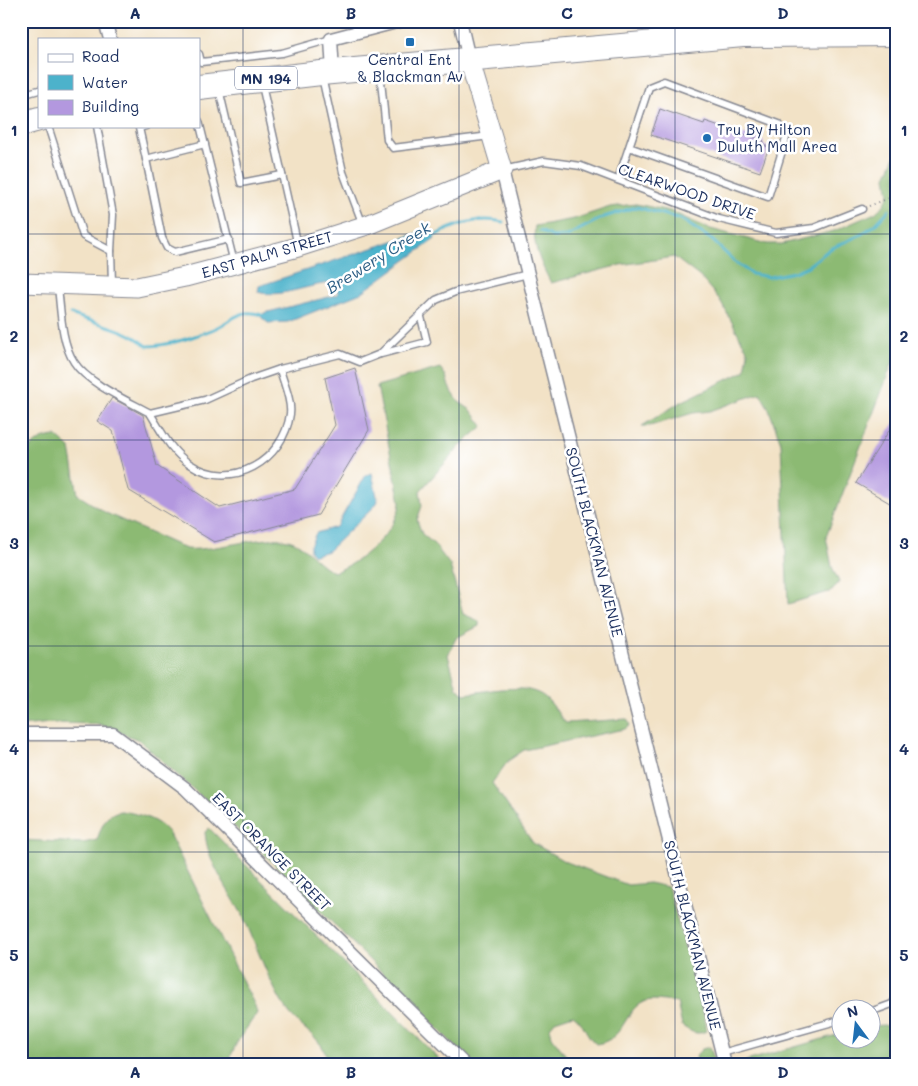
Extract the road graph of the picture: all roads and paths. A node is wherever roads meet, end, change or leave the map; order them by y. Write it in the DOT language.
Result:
graph roads {
  1 [pos="105,21"];
  2 [pos="400,21"];
  3 [pos="460,21"];
  4 [pos="823,21"];
  5 [pos="897,34"];
  6 [pos="743,35"];
  7 [pos="110,38"];
  8 [pos="331,40"];
  9 [pos="200,58"];
  10 [pos="469,59"];
  11 [pos="380,67"];
  12 [pos="327,72"];
  13 [pos="261,79"];
  14 [pos="209,86"];
  15 [pos="38,90"];
  16 [pos="21,95"];
  17 [pos="38,119"];
  18 [pos="21,124"];
  19 [pos="200,125"];
  20 [pos="49,128"];
  21 [pos="97,128"];
  22 [pos="139,128"];
  23 [pos="492,136"];
  24 [pos="205,144"];
  25 [pos="629,147"];
  26 [pos="146,159"];
  27 [pos="502,170"];
  28 [pos="282,175"];
  29 [pos="618,180"];
  30 [pos="897,195"];
  31 [pos="862,209"];
  32 [pos="363,226"];
  33 [pos="229,239"];
  34 [pos="298,247"];
  35 [pos="111,251"];
  36 [pos="234,264"];
  37 [pos="528,274"];
  38 [pos="21,283"];
  39 [pos="57,284"];
  40 [pos="112,287"];
  41 [pos="421,317"];
  42 [pos="380,354"];
  43 [pos="280,369"];
  44 [pos="150,413"];
  45 [pos="21,734"];
  46 [pos="897,998"];
  47 [pos="880,1008"];
  48 [pos="830,1023"];
  49 [pos="724,1059"];
  50 [pos="465,1065"];
  1 -- 7 [label="street"];
  2 -- 8 [label="street"];
  3 -- 10 [label="street, SOUTH BLACKMAN AVENUE"];
  4 -- 6 [label="highway, MN 194"];
  5 -- 6 [label="highway, MN 194"];
  6 -- 10 [label="highway, MN 194"];
  8 -- 9 [label="lane"];
  8 -- 12 [label="street"];
  10 -- 11 [label="highway, MN 194"];
  10 -- 23 [label="street, SOUTH BLACKMAN AVENUE"];
  11 -- 12 [label="highway, MN 194"];
  11 -- 23 [label="lane"];
  12 -- 13 [label="highway, MN 194"];
  12 -- 32 [label="lane"];
  13 -- 14 [label="highway, MN 194"];
  13 -- 28 [label="lane"];
  14 -- 28 [label="lane"];
  15 -- 16 [label="lane"];
  17 -- 18 [label="highway"];
  19 -- 24 [label="lane"];
  20 -- 35 [label="lane"];
  21 -- 35 [label="lane"];
  22 -- 26 [label="lane"];
  23 -- 27 [label="street, SOUTH BLACKMAN AVENUE"];
  24 -- 26 [label="lane"];
  24 -- 33 [label="lane"];
  25 -- 25 [label="lane"];
  25 -- 29 [label="lane"];
  26 -- 33 [label="lane"];
  27 -- 29 [label="lane, CLEARWOOD DRIVE"];
  27 -- 32 [label="street, EAST PALM STREET"];
  27 -- 37 [label="street, SOUTH BLACKMAN AVENUE"];
  28 -- 34 [label="lane"];
  29 -- 31 [label="lane, CLEARWOOD DRIVE"];
  30 -- 31 [label="path"];
  32 -- 34 [label="street, EAST PALM STREET"];
  33 -- 36 [label="lane"];
  34 -- 36 [label="street, EAST PALM STREET"];
  35 -- 40 [label="lane"];
  36 -- 40 [label="street, EAST PALM STREET"];
  37 -- 41 [label="lane"];
  37 -- 49 [label="street, SOUTH BLACKMAN AVENUE"];
  38 -- 39 [label="street, EAST PALM STREET"];
  39 -- 40 [label="street, EAST PALM STREET"];
  39 -- 44 [label="lane"];
  41 -- 42 [label="lane"];
  41 -- 42 [label="lane"];
  42 -- 43 [label="lane"];
  43 -- 44 [label="lane"];
  43 -- 44 [label="lane"];
  45 -- 50 [label="street, EAST ORANGE STREET"];
  46 -- 47 [label="lane"];
  48 -- 49 [label="lane"];
}
